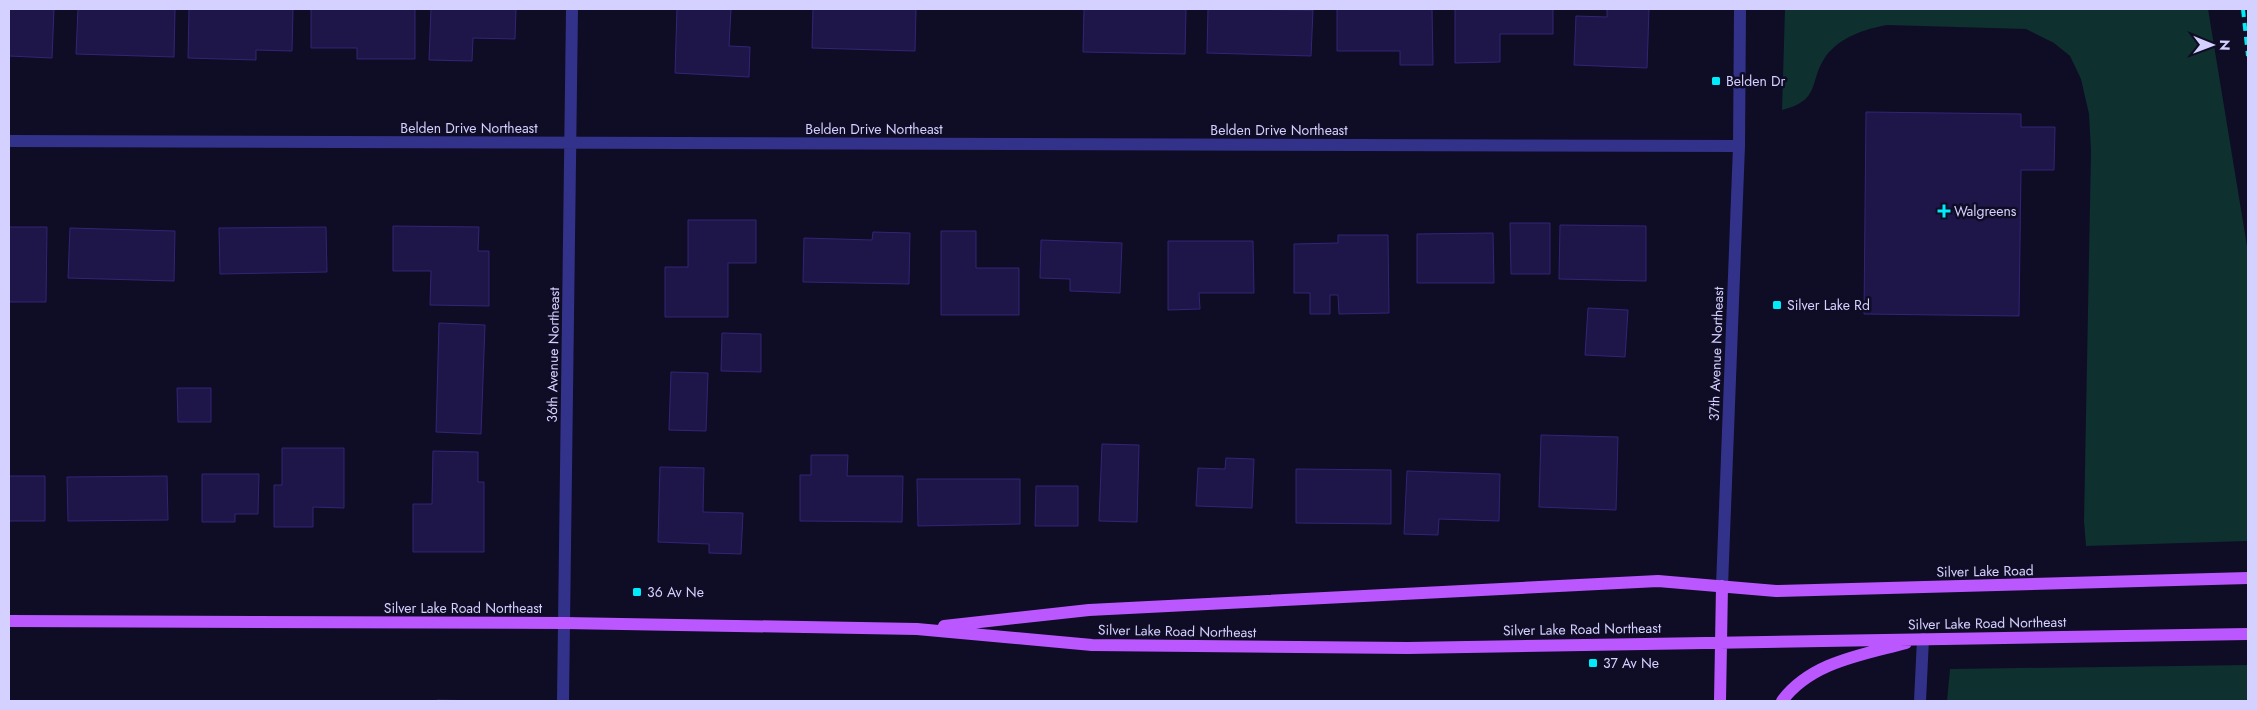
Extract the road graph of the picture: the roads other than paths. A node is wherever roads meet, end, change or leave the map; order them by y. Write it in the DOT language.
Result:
graph roads {
  1 [pos="572,9"];
  2 [pos="1740,9"];
  3 [pos="9,141"];
  4 [pos="571,143"];
  5 [pos="1739,146"];
  6 [pos="2248,578"];
  7 [pos="1722,586"];
  8 [pos="9,622"];
  9 [pos="565,623"];
  10 [pos="917,629"];
  11 [pos="2248,634"];
  12 [pos="1923,639"];
  13 [pos="1720,642"];
  14 [pos="563,701"];
  15 [pos="1720,701"];
  16 [pos="1782,701"];
  17 [pos="1920,701"];
  1 -- 4 [label="street, 36th Avenue Northeast"];
  2 -- 5 [label="street, 37th Avenue Northeast"];
  3 -- 4 [label="street, Belden Drive Northeast"];
  4 -- 5 [label="street, Belden Drive Northeast"];
  4 -- 9 [label="street, 36th Avenue Northeast"];
  5 -- 7 [label="street, 37th Avenue Northeast"];
  6 -- 7 [label="main road, Silver Lake Road"];
  7 -- 10 [label="main road, Silver Lake Road Northeast"];
  7 -- 13 [label="main road, 37th Avenue Northeast"];
  8 -- 9 [label="main road, Silver Lake Road Northeast"];
  9 -- 10 [label="main road, Silver Lake Road Northeast"];
  9 -- 14 [label="street, 36th Avenue Northeast"];
  10 -- 13 [label="main road, Silver Lake Road Northeast"];
  11 -- 12 [label="main road, Silver Lake Road Northeast"];
  12 -- 13 [label="main road, Silver Lake Road Northeast"];
  12 -- 16 [label="main road"];
  12 -- 17 [label="street"];
  13 -- 15 [label="main road, 37th Avenue Northeast"];
}
